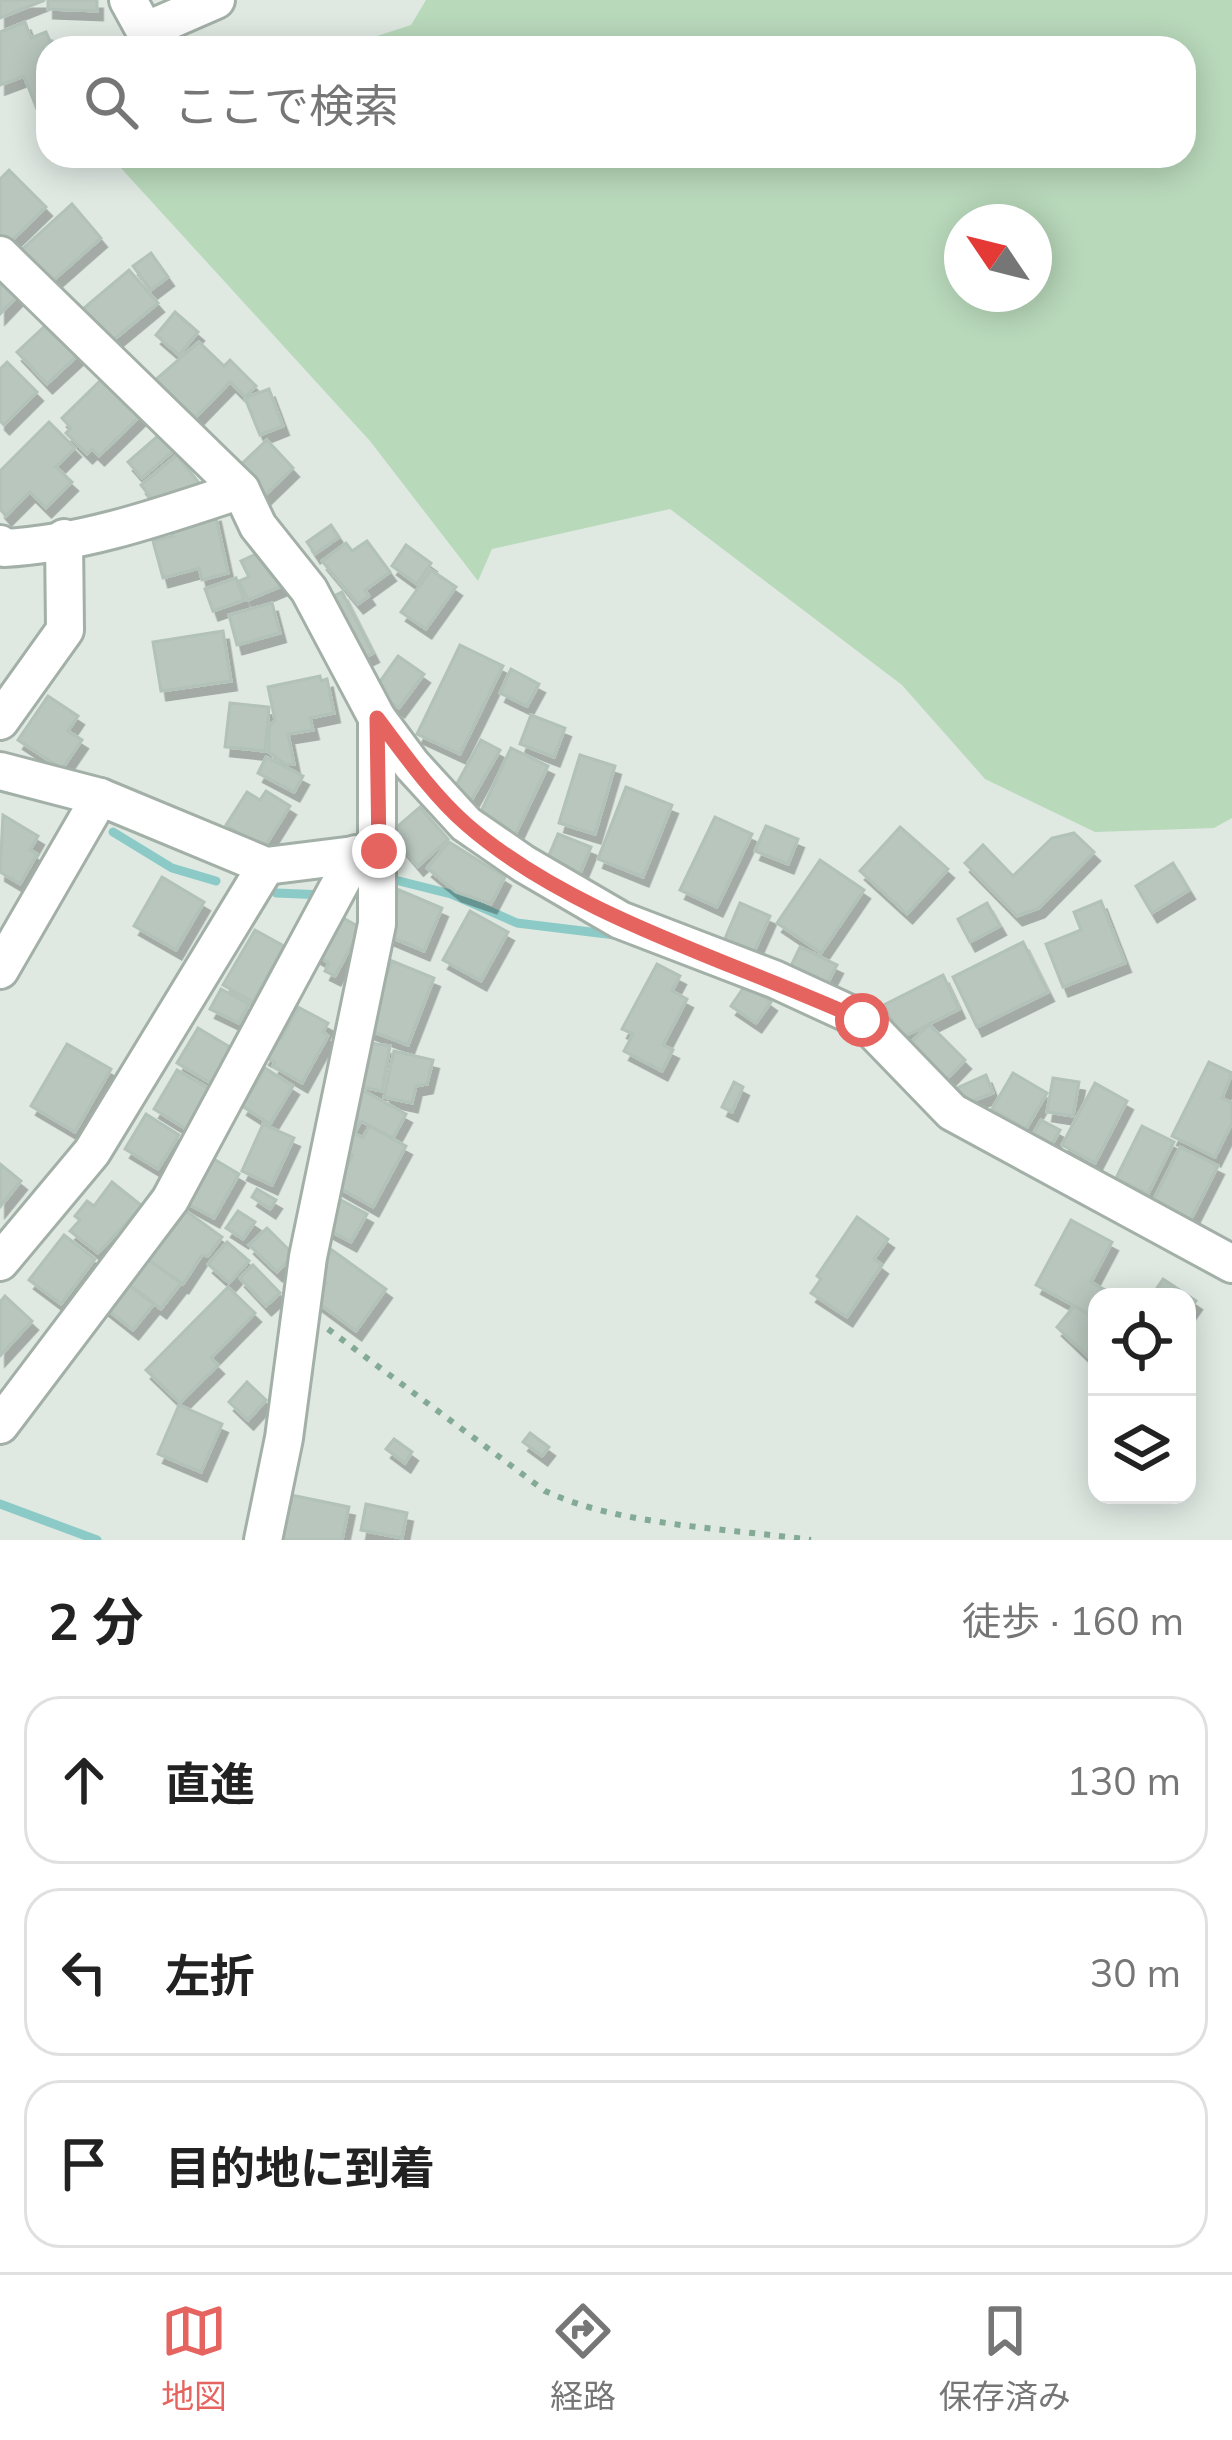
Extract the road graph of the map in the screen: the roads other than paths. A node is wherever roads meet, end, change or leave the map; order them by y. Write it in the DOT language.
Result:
graph roads {
  1 [pos="128,0"];
  2 [pos="216,0"];
  3 [pos="0,255"];
  4 [pos="241,490"];
  5 [pos="64,538"];
  6 [pos="0,544"];
  7 [pos="377,718"];
  8 [pos="0,722"];
  9 [pos="0,771"];
  10 [pos="100,797"];
  11 [pos="368,853"];
  12 [pos="266,866"];
  13 [pos="0,970"];
  14 [pos="0,1262"];
  15 [pos="1232,1264"];
  16 [pos="0,1425"];
  17 [pos="262,1540"];
  1 -- 2 [label="street"];
  3 -- 4 [label="street"];
  4 -- 5 [label="street"];
  4 -- 7 [label="street"];
  5 -- 6 [label="street"];
  5 -- 8 [label="street"];
  7 -- 11 [label="street"];
  7 -- 15 [label="street"];
  9 -- 10 [label="street"];
  10 -- 12 [label="street"];
  10 -- 13 [label="street"];
  11 -- 12 [label="street"];
  11 -- 16 [label="street"];
  11 -- 17 [label="street"];
  12 -- 14 [label="street"];
}
